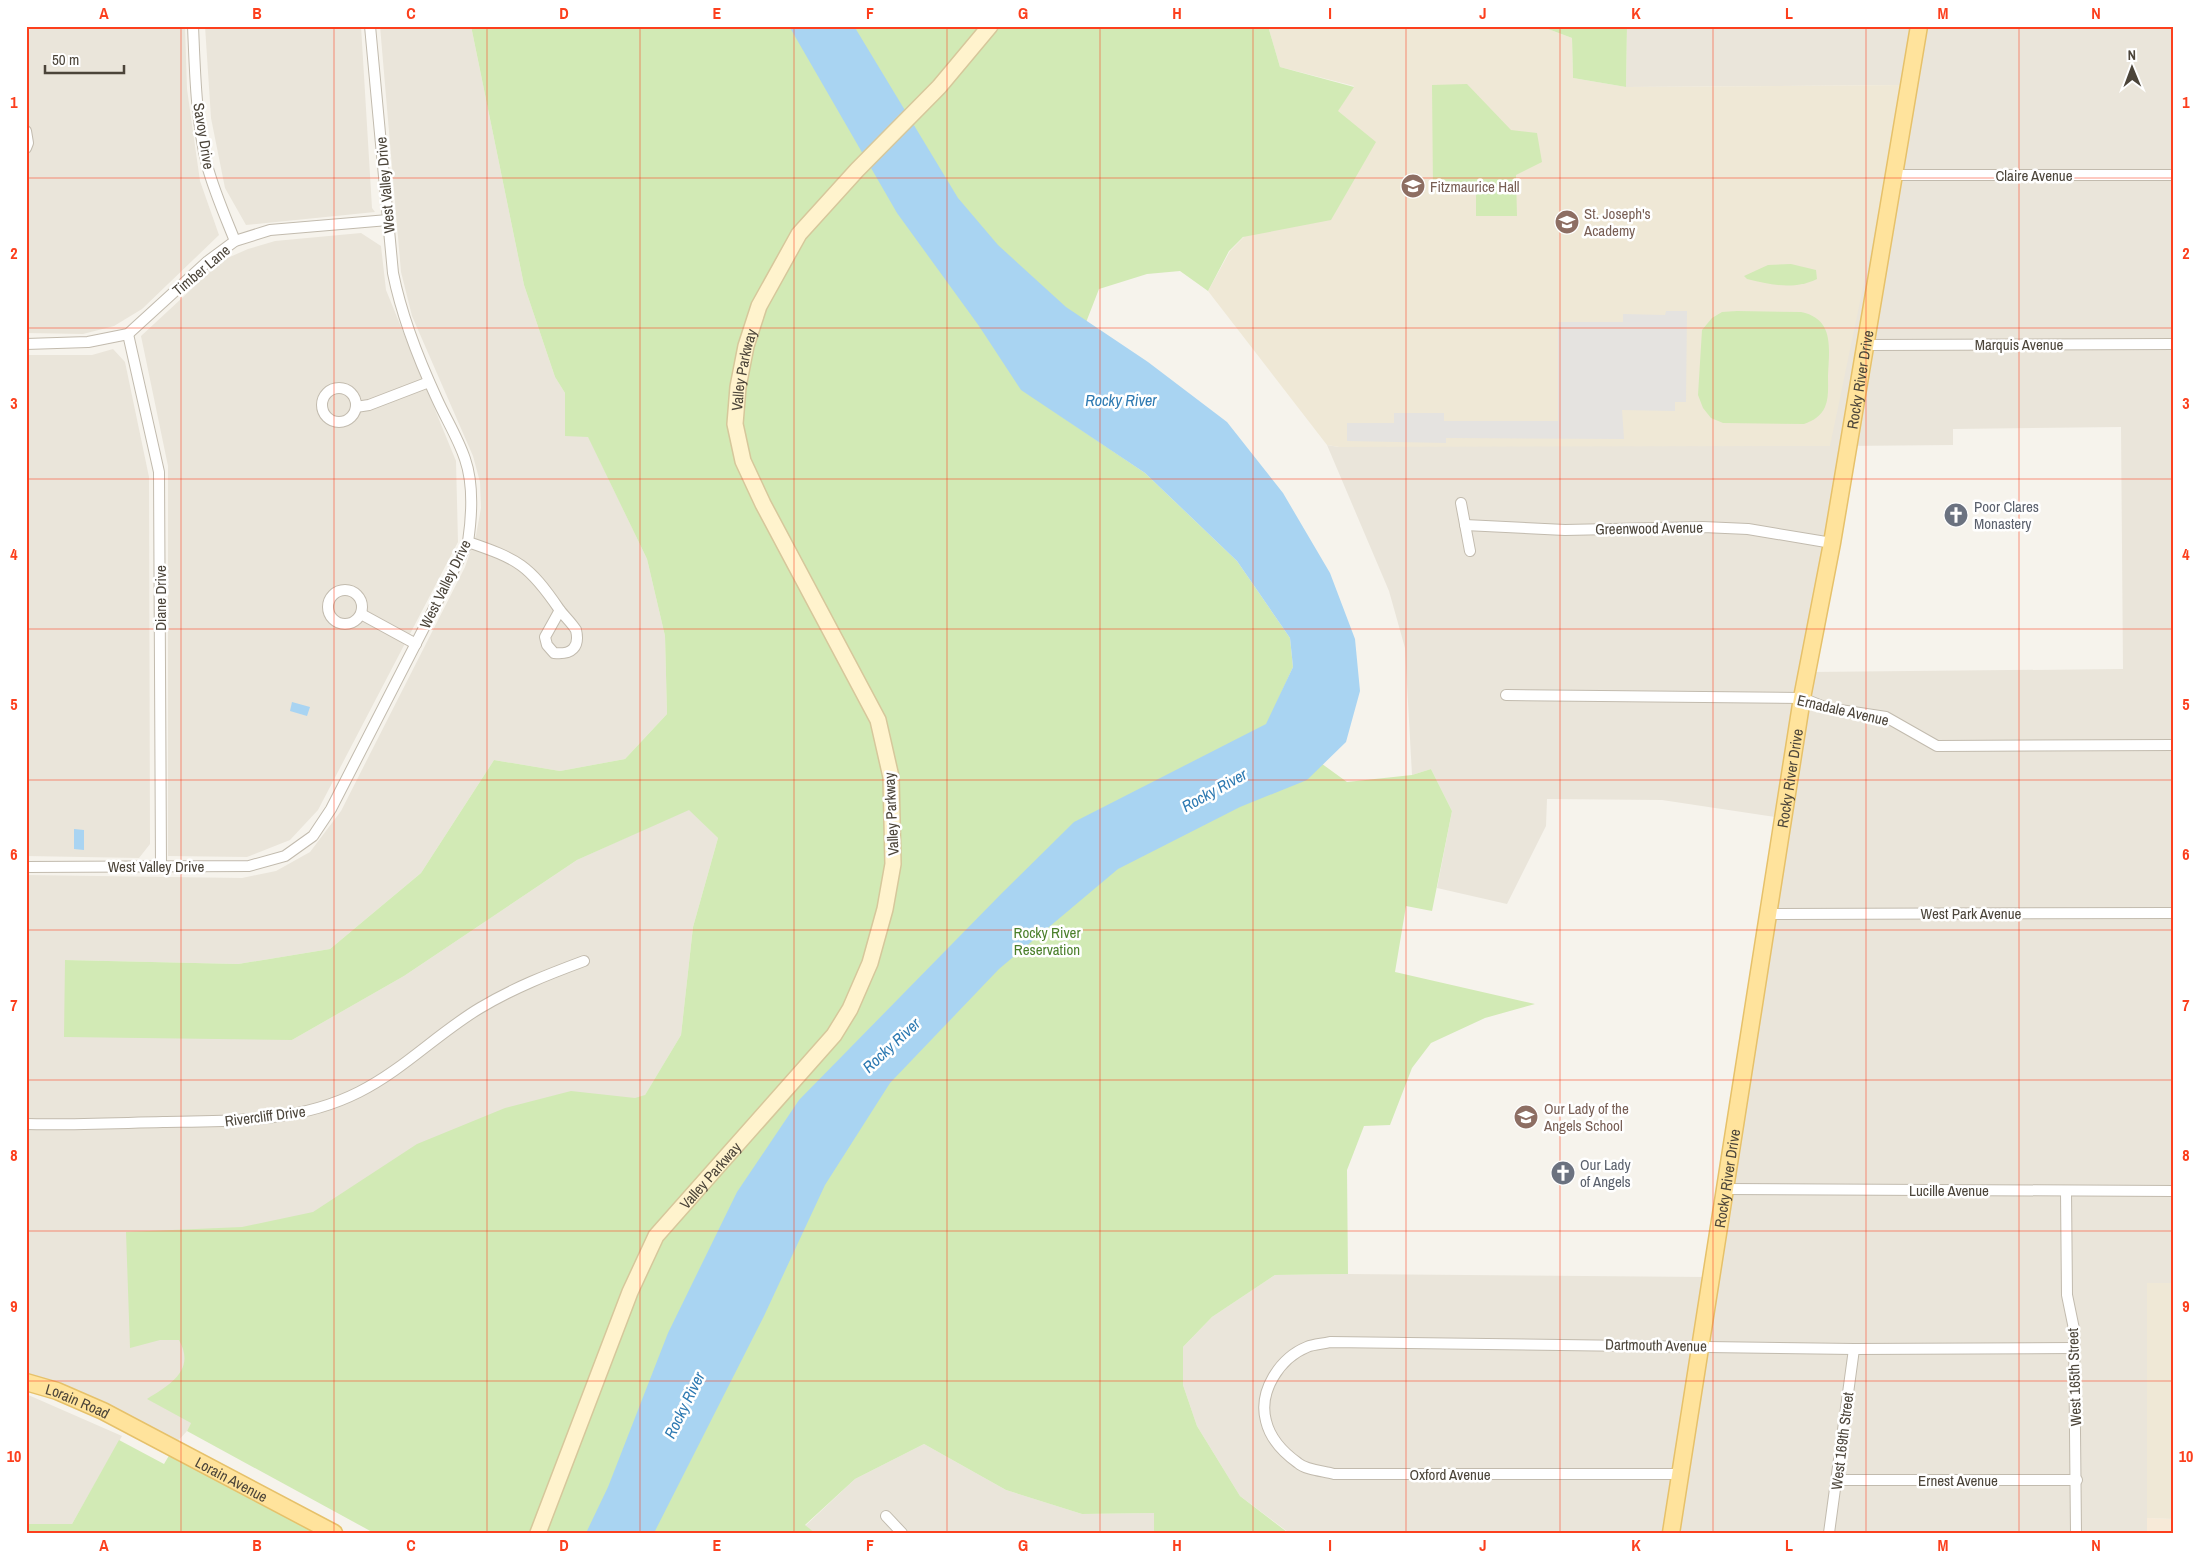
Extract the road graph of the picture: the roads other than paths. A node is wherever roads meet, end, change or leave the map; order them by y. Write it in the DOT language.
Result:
graph roads {
  1 [pos="193,26"];
  2 [pos="370,26"];
  3 [pos="990,26"];
  4 [pos="1919,26"];
  5 [pos="26,131"];
  6 [pos="26,148"];
  7 [pos="1894,175"];
  8 [pos="2174,175"];
  9 [pos="388,220"];
  10 [pos="235,241"];
  11 [pos="128,334"];
  12 [pos="26,344"];
  13 [pos="2174,344"];
  14 [pos="1865,345"];
  15 [pos="429,382"];
  16 [pos="356,407"];
  17 [pos="1461,503"];
  18 [pos="1465,526"];
  19 [pos="468,542"];
  20 [pos="1832,542"];
  21 [pos="1470,551"];
  22 [pos="560,610"];
  23 [pos="361,614"];
  24 [pos="416,644"];
  25 [pos="1506,695"];
  26 [pos="1802,698"];
  27 [pos="2174,745"];
  28 [pos="161,866"];
  29 [pos="26,867"];
  30 [pos="2174,913"];
  31 [pos="1769,914"];
  32 [pos="584,961"];
  33 [pos="26,1124"];
  34 [pos="1725,1189"];
  35 [pos="2066,1191"];
  36 [pos="2174,1191"];
  37 [pos="1700,1346"];
  38 [pos="2074,1348"];
  39 [pos="1854,1349"];
  40 [pos="26,1382"];
  41 [pos="1265,1398"];
  42 [pos="128,1423"];
  43 [pos="1681,1474"];
  44 [pos="1838,1480"];
  45 [pos="2077,1480"];
  46 [pos="886,1516"];
  47 [pos="334,1533"];
  48 [pos="538,1533"];
  49 [pos="902,1533"];
  50 [pos="1671,1533"];
  51 [pos="1830,1533"];
  52 [pos="2076,1533"];
  1 -- 10 [label="street, Savoy Drive"];
  2 -- 9 [label="street, West Valley Drive"];
  3 -- 48 [label="street, Valley Parkway"];
  4 -- 7 [label="main road, Rocky River Drive"];
  5 -- 6 [label="street"];
  7 -- 8 [label="street, Claire Avenue"];
  7 -- 14 [label="main road, Rocky River Drive"];
  9 -- 10 [label="street, Timber Lane"];
  9 -- 15 [label="street, West Valley Drive"];
  10 -- 11 [label="street, Timber Lane"];
  11 -- 12 [label="street"];
  11 -- 28 [label="street, Diane Drive"];
  13 -- 14 [label="street, Marquis Avenue"];
  14 -- 20 [label="main road, Rocky River Drive"];
  15 -- 16 [label="street"];
  15 -- 19 [label="street, West Valley Drive"];
  17 -- 18 [label="street"];
  18 -- 20 [label="street, Greenwood Avenue"];
  18 -- 21 [label="street"];
  19 -- 22 [label="street"];
  19 -- 24 [label="street, West Valley Drive"];
  20 -- 26 [label="main road, Rocky River Drive"];
  23 -- 24 [label="street"];
  24 -- 28 [label="street, West Valley Drive"];
  25 -- 26 [label="street, Ernadale Avenue"];
  26 -- 27 [label="street, Ernadale Avenue"];
  26 -- 31 [label="main road, Rocky River Drive"];
  28 -- 29 [label="street, West Valley Drive"];
  30 -- 31 [label="street, West Park Avenue"];
  31 -- 34 [label="main road, Rocky River Drive"];
  32 -- 33 [label="street, Rivercliff Drive"];
  34 -- 35 [label="street, Lucille Avenue"];
  34 -- 37 [label="main road, Rocky River Drive"];
  35 -- 36 [label="street, Lucille Avenue"];
  35 -- 38 [label="street, West 165th Street"];
  37 -- 39 [label="street, Dartmouth Avenue"];
  37 -- 41 [label="street, Dartmouth Avenue"];
  37 -- 43 [label="main road, Rocky River Drive"];
  38 -- 39 [label="street, Dartmouth Avenue"];
  38 -- 45 [label="street, West 165th Street"];
  39 -- 44 [label="street, West 169th Street"];
  40 -- 42 [label="main road, Lorain Road"];
  41 -- 43 [label="street, Oxford Avenue"];
  42 -- 47 [label="main road, Lorain Avenue"];
  43 -- 50 [label="main road, Rocky River Drive"];
  44 -- 45 [label="street, Ernest Avenue"];
  44 -- 51 [label="street, West 169th Street"];
  45 -- 52 [label="street, West 165th Street"];
  46 -- 49 [label="street"];
}
